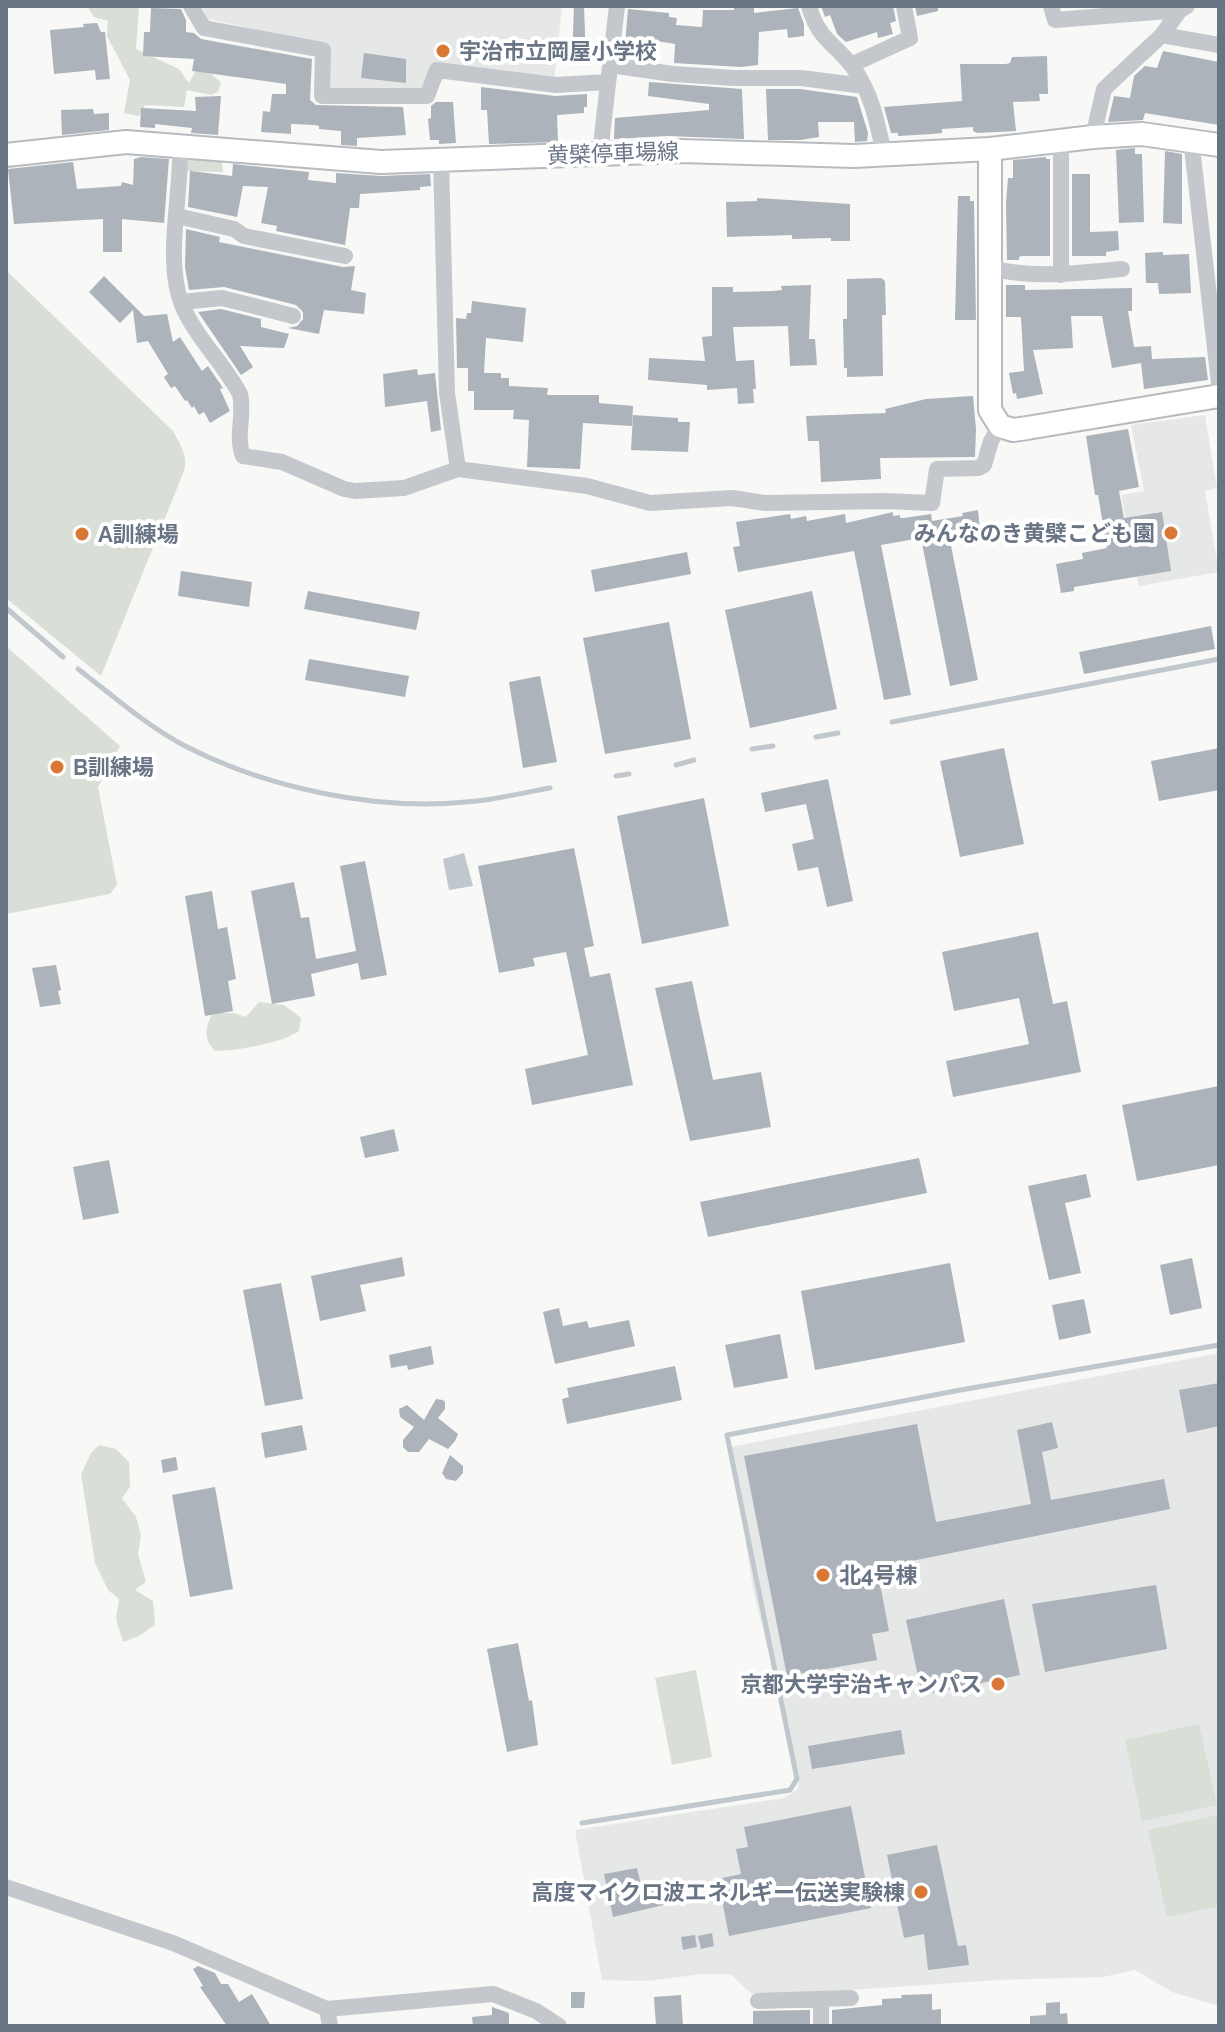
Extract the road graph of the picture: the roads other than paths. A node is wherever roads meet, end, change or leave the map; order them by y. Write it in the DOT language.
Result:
graph roads {
  1 [pos="191,6"];
  2 [pos="617,6"];
  3 [pos="809,6"];
  4 [pos="904,6"];
  5 [pos="1051,6"];
  6 [pos="1183,8"];
  7 [pos="1162,35"];
  8 [pos="1219,45"];
  9 [pos="610,65"];
  10 [pos="851,65"];
  11 [pos="607,82"];
  12 [pos="864,86"];
  13 [pos="1093,137"];
  14 [pos="1191,139"];
  15 [pos="1061,141"];
  16 [pos="180,145"];
  17 [pos="1219,145"];
  18 [pos="990,149"];
  19 [pos="600,153"];
  20 [pos="884,154"];
  21 [pos="6,155"];
  22 [pos="441,160"];
  23 [pos="177,216"];
  24 [pos="345,256"];
  25 [pos="990,268"];
  26 [pos="1122,269"];
  27 [pos="1061,275"];
  28 [pos="181,302"];
  29 [pos="293,316"];
  30 [pos="1219,383"];
  31 [pos="1219,396"];
  32 [pos="1000,426"];
  33 [pos="458,469"];
  34 [pos="6,1887"];
  35 [pos="851,1998"];
  36 [pos="821,1999"];
  37 [pos="758,2001"];
  38 [pos="524,2007"];
  39 [pos="328,2018"];
  40 [pos="524,2026"];
  41 [pos="559,2026"];
  42 [pos="821,2026"];
  1 -- 11 [label="street"];
  2 -- 9 [label="street"];
  3 -- 10 [label="street"];
  4 -- 10 [label="street"];
  5 -- 6 [label="street"];
  6 -- 7 [label="street"];
  7 -- 8 [label="street"];
  7 -- 13 [label="street"];
  9 -- 11 [label="street"];
  9 -- 12 [label="street"];
  10 -- 12 [label="street"];
  11 -- 19 [label="street"];
  12 -- 20 [label="street"];
  13 -- 14 [label="main road, 黄檗停車場線"];
  13 -- 15 [label="main road, 黄檗停車場線"];
  14 -- 17 [label="main road, 黄檗停車場線"];
  14 -- 30 [label="street"];
  15 -- 18 [label="main road, 黄檗停車場線"];
  15 -- 27 [label="street"];
  16 -- 21 [label="main road, 黄檗停車場線"];
  16 -- 22 [label="main road, 黄檗停車場線"];
  16 -- 23 [label="street"];
  18 -- 20 [label="main road, 黄檗停車場線"];
  18 -- 25 [label="main road"];
  19 -- 20 [label="main road, 黄檗停車場線"];
  19 -- 22 [label="main road, 黄檗停車場線"];
  22 -- 33 [label="street"];
  23 -- 24 [label="street"];
  23 -- 28 [label="street"];
  25 -- 27 [label="street"];
  25 -- 32 [label="main road"];
  26 -- 27 [label="street"];
  28 -- 29 [label="street"];
  28 -- 33 [label="street"];
  31 -- 32 [label="main road"];
  32 -- 33 [label="street"];
  34 -- 39 [label="street"];
  35 -- 36 [label="street"];
  36 -- 37 [label="street"];
  36 -- 42 [label="street"];
  38 -- 39 [label="street"];
  38 -- 40 [label="street"];
  38 -- 41 [label="street"];
}
